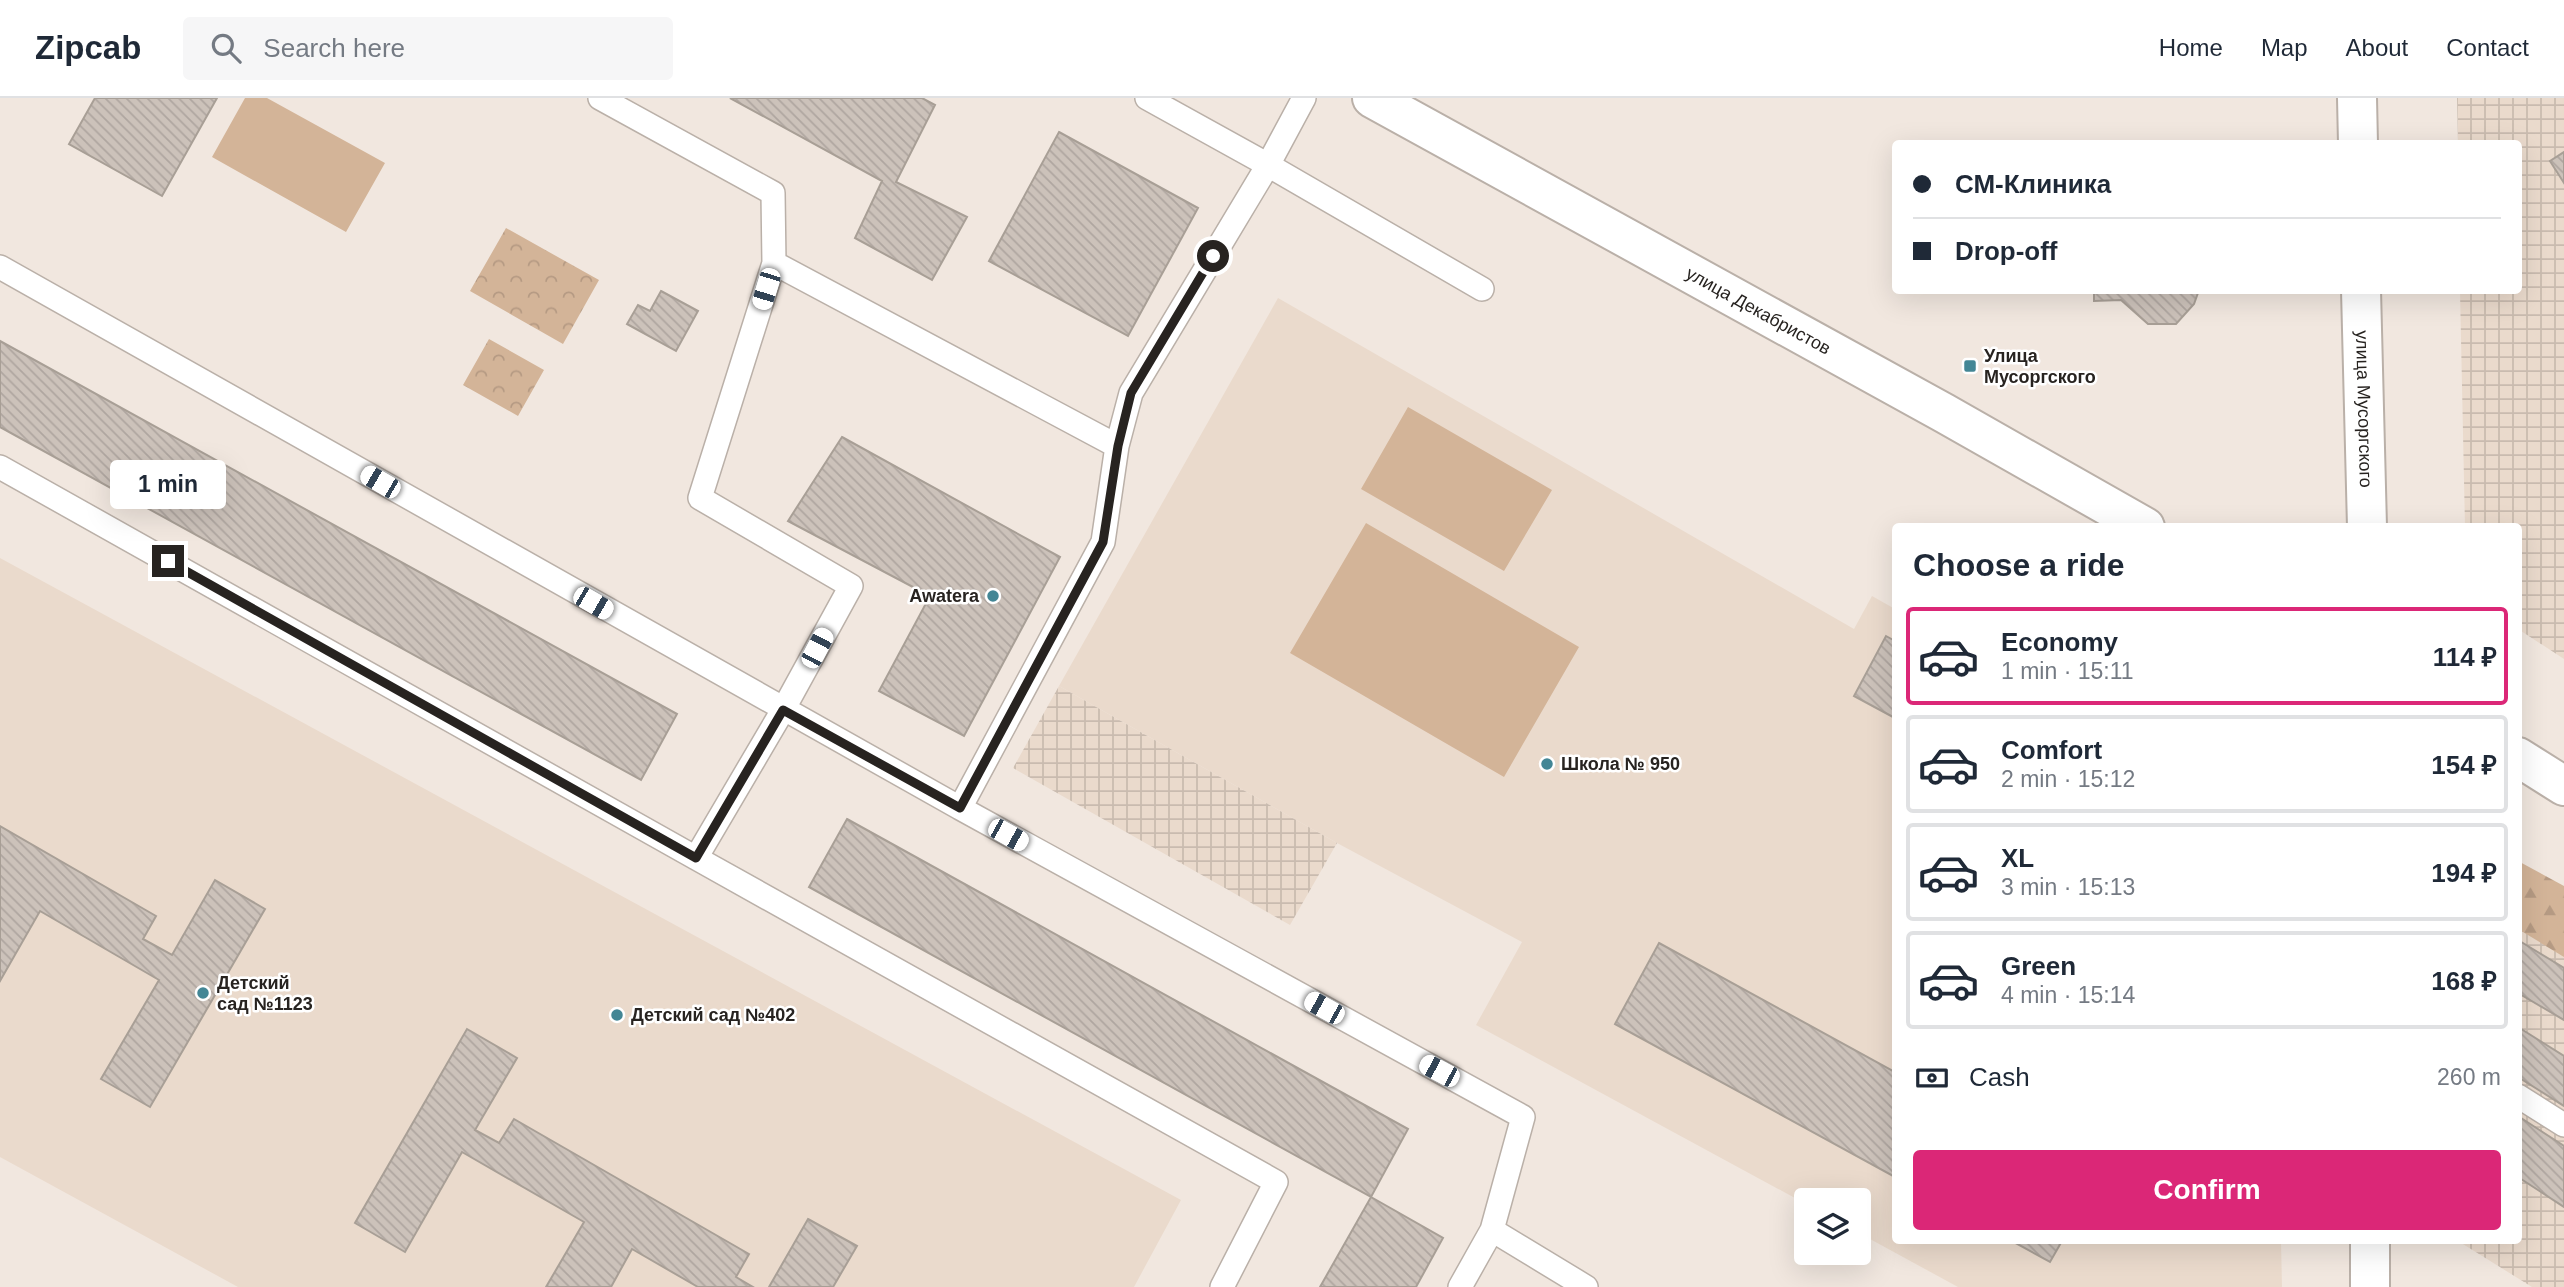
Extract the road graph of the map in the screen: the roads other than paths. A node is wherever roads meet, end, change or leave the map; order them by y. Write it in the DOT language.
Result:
graph roads {
  1 [pos="600,98"];
  2 [pos="1147,98"];
  3 [pos="1304,98"];
  4 [pos="1371,98"];
  5 [pos="2357,98"];
  6 [pos="2358,140"];
  7 [pos="1268,165"];
  8 [pos="774,262"];
  9 [pos="0,267"];
  10 [pos="1482,289"];
  11 [pos="2361,294"];
  12 [pos="1118,446"];
  13 [pos="0,467"];
  14 [pos="2138,523"];
  15 [pos="2367,523"];
  16 [pos="783,710"];
  17 [pos="2522,760"];
  18 [pos="2564,786"];
  19 [pos="960,808"];
  20 [pos="696,858"];
  21 [pos="2522,1099"];
  22 [pos="2564,1125"];
  23 [pos="1492,1230"];
  24 [pos="2370,1244"];
  25 [pos="1222,1287"];
  26 [pos="1460,1287"];
  27 [pos="1586,1287"];
  28 [pos="2370,1287"];
  1 -- 8 [label="lane"];
  2 -- 7 [label="lane"];
  3 -- 7 [label="lane"];
  4 -- 14 [label="main road, улица Декабристов"];
  5 -- 6 [label="main road"];
  7 -- 10 [label="lane"];
  7 -- 12 [label="lane"];
  8 -- 12 [label="lane"];
  8 -- 16 [label="lane"];
  9 -- 16 [label="lane"];
  11 -- 15 [label="main road, улица Мусоргского"];
  12 -- 19 [label="lane"];
  13 -- 20 [label="lane"];
  16 -- 19 [label="lane"];
  16 -- 20 [label="lane"];
  17 -- 18 [label="main road"];
  19 -- 23 [label="lane"];
  20 -- 25 [label="lane"];
  21 -- 22 [label="lane"];
  23 -- 26 [label="lane"];
  23 -- 27 [label="lane"];
  24 -- 28 [label="main road"];
}
